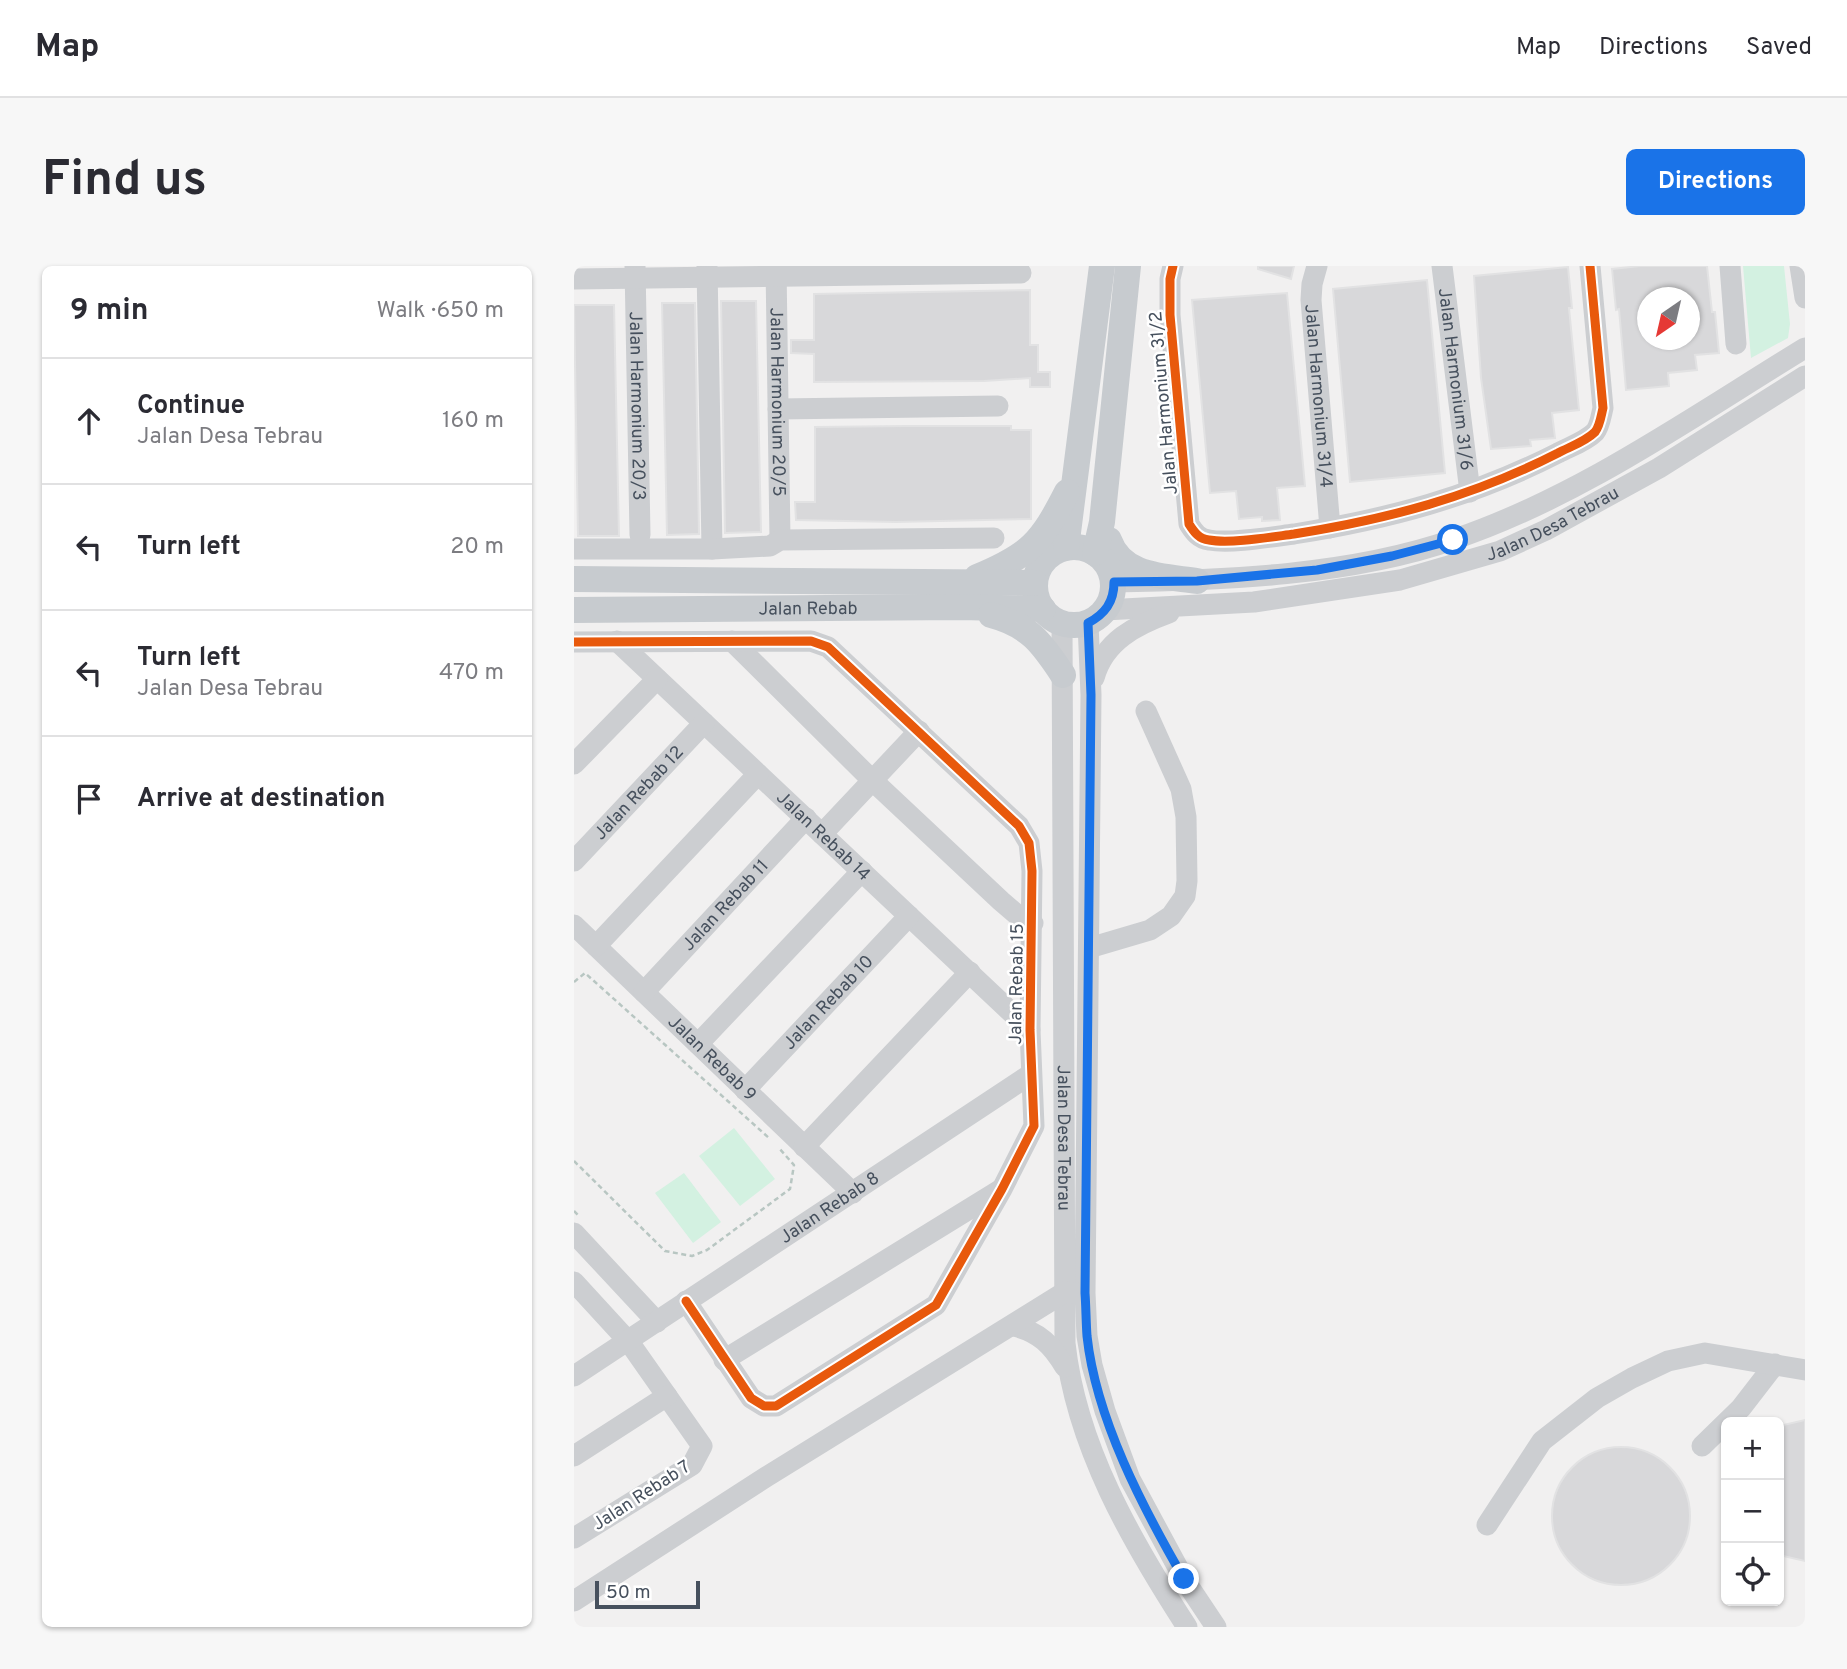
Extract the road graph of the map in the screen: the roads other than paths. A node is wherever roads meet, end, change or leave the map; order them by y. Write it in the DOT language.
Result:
graph roads {
  1 [pos="1102,266"];
  2 [pos="1128,266"];
  3 [pos="1172,266"];
  4 [pos="1317,266"];
  5 [pos="1442,266"];
  6 [pos="1590,266"];
  7 [pos="1730,266"];
  8 [pos="1800,266"];
  9 [pos="776,271"];
  10 [pos="636,272"];
  11 [pos="707,272"];
  12 [pos="1021,273"];
  13 [pos="574,279"];
  14 [pos="1805,298"];
  15 [pos="1736,344"];
  16 [pos="1805,348"];
  17 [pos="1805,376"];
  18 [pos="998,406"];
  19 [pos="778,409"];
  20 [pos="1074,479"];
  21 [pos="1470,492"];
  22 [pos="1102,522"];
  23 [pos="1330,528"];
  24 [pos="640,535"];
  25 [pos="995,538"];
  26 [pos="780,540"];
  27 [pos="1066,548"];
  28 [pos="712,549"];
  29 [pos="574,550"];
  30 [pos="1095,553"];
  31 [pos="574,579"];
  32 [pos="1197,581"];
  33 [pos="1114,582"];
  34 [pos="1035,583"];
  35 [pos="964,595"];
  36 [pos="1188,606"];
  37 [pos="574,610"];
  38 [pos="1074,616"];
  39 [pos="617,641"];
  40 [pos="732,641"];
  41 [pos="582,642"];
  42 [pos="574,659"];
  43 [pos="1063,675"];
  44 [pos="657,678"];
  45 [pos="1091,695"];
  46 [pos="1146,711"];
  47 [pos="704,723"];
  48 [pos="919,731"];
  49 [pos="574,764"];
  50 [pos="758,774"];
  51 [pos="872,780"];
  52 [pos="806,818"];
  53 [pos="822,834"];
  54 [pos="574,861"];
  55 [pos="862,871"];
  56 [pos="909,915"];
  57 [pos="1033,923"];
  58 [pos="574,925"];
  59 [pos="596,946"];
  60 [pos="1088,948"];
  61 [pos="970,972"];
  62 [pos="644,992"];
  63 [pos="1030,1030"];
  64 [pos="698,1044"];
  65 [pos="1031,1074"];
  66 [pos="746,1090"];
  67 [pos="804,1147"];
  68 [pos="1002,1189"];
  69 [pos="853,1193"];
  70 [pos="574,1233"];
  71 [pos="574,1282"];
  72 [pos="1075,1293"];
  73 [pos="686,1301"];
  74 [pos="657,1322"];
  75 [pos="1014,1326"];
  76 [pos="629,1342"];
  77 [pos="724,1360"];
  78 [pos="1775,1364"];
  79 [pos="1805,1370"];
  80 [pos="1068,1372"];
  81 [pos="574,1376"];
  82 [pos="667,1396"];
  83 [pos="1702,1446"];
  84 [pos="574,1456"];
  85 [pos="1487,1525"];
  86 [pos="574,1538"];
  87 [pos="574,1601"];
  88 [pos="1187,1627"];
  89 [pos="1216,1627"];
  1 -- 20 [label="main road"];
  2 -- 22 [label="main road"];
  3 -- 23 [label="street, Jalan Harmonium 31/2"];
  4 -- 23 [label="street, Jalan Harmonium 31/4"];
  5 -- 21 [label="street, Jalan Harmonium 31/6"];
  6 -- 21 [label="street"];
  7 -- 15 [label="street"];
  8 -- 14 [label="street"];
  9 -- 11 [label="street"];
  9 -- 12 [label="street"];
  9 -- 19 [label="street, Jalan Harmonium 20/5"];
  10 -- 11 [label="street"];
  10 -- 13 [label="street"];
  10 -- 24 [label="street, Jalan Harmonium 20/3"];
  11 -- 28 [label="street"];
  16 -- 32 [label="street, Jalan Desa Tebrau"];
  17 -- 36 [label="street, Jalan Desa Tebrau"];
  18 -- 19 [label="street"];
  19 -- 26 [label="street, Jalan Harmonium 20/5"];
  20 -- 27 [label="main road"];
  20 -- 35 [label="main road"];
  21 -- 23 [label="street"];
  22 -- 30 [label="main road"];
  22 -- 32 [label="main road"];
  25 -- 26 [label="street"];
  26 -- 28 [label="street"];
  27 -- 30 [label="main road"];
  27 -- 34 [label="main road"];
  28 -- 29 [label="street"];
  30 -- 33 [label="main road"];
  31 -- 35 [label="main road"];
  32 -- 33 [label="street, Jalan Desa Tebrau"];
  33 -- 38 [label="main road"];
  34 -- 35 [label="main road"];
  34 -- 38 [label="main road"];
  35 -- 37 [label="main road, Jalan Rebab"];
  35 -- 38 [label="main road, Jalan Rebab"];
  35 -- 43 [label="main road"];
  36 -- 38 [label="street, Jalan Desa Tebrau"];
  36 -- 45 [label="street"];
  38 -- 43 [label="street, Jalan Desa Tebrau"];
  38 -- 45 [label="street, Jalan Desa Tebrau"];
  39 -- 40 [label="street, Jalan Rebab 15"];
  39 -- 41 [label="street, Jalan Rebab 15"];
  39 -- 44 [label="street, Jalan Rebab 14"];
  40 -- 48 [label="street, Jalan Rebab 15"];
  40 -- 51 [label="street"];
  41 -- 42 [label="street"];
  43 -- 72 [label="street, Jalan Desa Tebrau"];
  44 -- 47 [label="street, Jalan Rebab 14"];
  44 -- 49 [label="street"];
  45 -- 60 [label="street, Jalan Desa Tebrau"];
  46 -- 60 [label="street"];
  47 -- 50 [label="street, Jalan Rebab 14"];
  47 -- 54 [label="street, Jalan Rebab 12"];
  48 -- 51 [label="street"];
  48 -- 57 [label="street, Jalan Rebab 15"];
  50 -- 52 [label="street, Jalan Rebab 14"];
  50 -- 59 [label="street"];
  51 -- 53 [label="street"];
  51 -- 57 [label="street"];
  52 -- 53 [label="street, Jalan Rebab 14"];
  52 -- 62 [label="street, Jalan Rebab 11"];
  53 -- 55 [label="street, Jalan Rebab 14"];
  55 -- 56 [label="street, Jalan Rebab 14"];
  55 -- 64 [label="street"];
  56 -- 61 [label="street, Jalan Rebab 14"];
  56 -- 66 [label="street, Jalan Rebab 10"];
  57 -- 63 [label="street, Jalan Rebab 15"];
  58 -- 59 [label="street, Jalan Rebab 9"];
  59 -- 62 [label="street, Jalan Rebab 9"];
  60 -- 72 [label="street, Jalan Desa Tebrau"];
  61 -- 63 [label="street, Jalan Rebab 14"];
  61 -- 67 [label="street"];
  62 -- 64 [label="street, Jalan Rebab 9"];
  63 -- 65 [label="street, Jalan Rebab 15"];
  64 -- 66 [label="street, Jalan Rebab 9"];
  65 -- 68 [label="street, Jalan Rebab 15"];
  65 -- 69 [label="street, Jalan Rebab 8"];
  66 -- 67 [label="street, Jalan Rebab 9"];
  67 -- 69 [label="street, Jalan Rebab 9"];
  68 -- 77 [label="street"];
  68 -- 77 [label="street, Jalan Rebab 15"];
  69 -- 73 [label="street, Jalan Rebab 8"];
  70 -- 74 [label="street"];
  71 -- 76 [label="street"];
  72 -- 75 [label="street"];
  72 -- 80 [label="street, Jalan Desa Tebrau"];
  72 -- 89 [label="street, Jalan Desa Tebrau"];
  73 -- 74 [label="street, Jalan Rebab 8"];
  73 -- 77 [label="street, Jalan Rebab 15"];
  74 -- 76 [label="street, Jalan Rebab 8"];
  75 -- 80 [label="street"];
  75 -- 87 [label="street"];
  76 -- 81 [label="street, Jalan Rebab 8"];
  76 -- 82 [label="street"];
  78 -- 79 [label="street"];
  78 -- 83 [label="street"];
  78 -- 85 [label="street"];
  80 -- 88 [label="street, Jalan Desa Tebrau"];
  82 -- 84 [label="street"];
  82 -- 86 [label="street, Jalan Rebab 7"];
}
